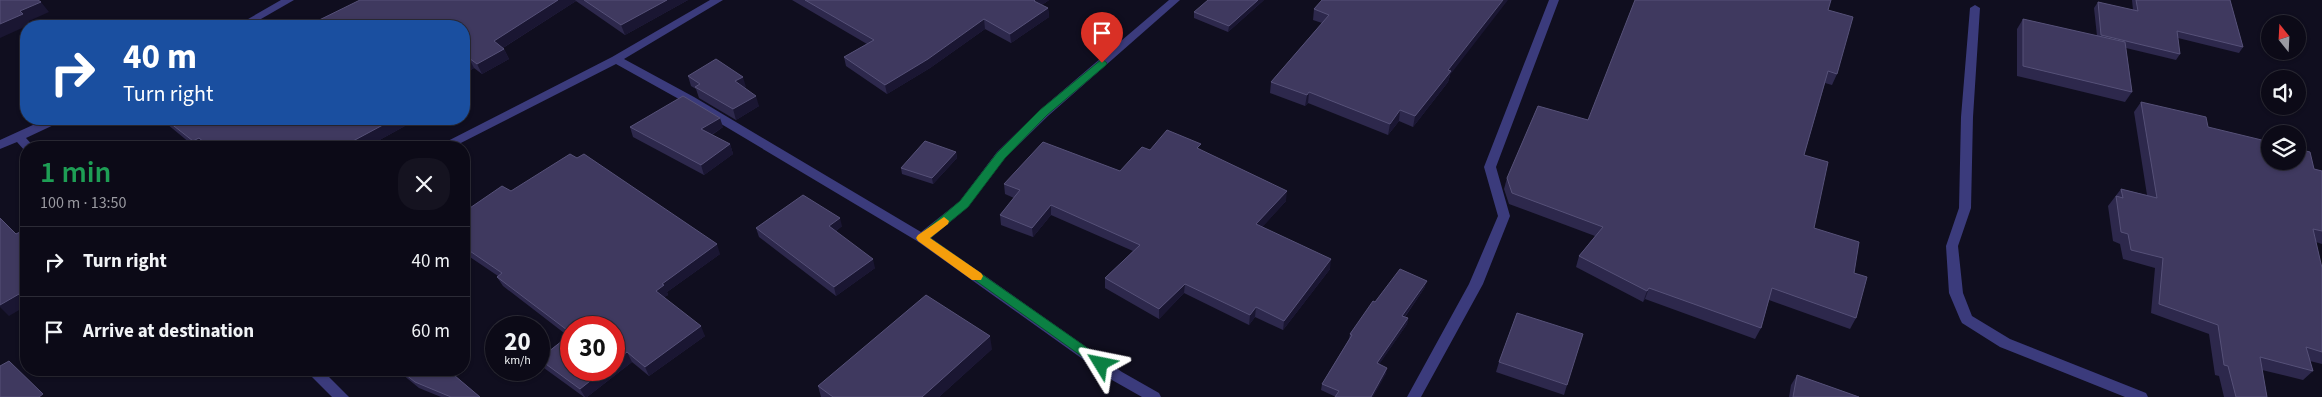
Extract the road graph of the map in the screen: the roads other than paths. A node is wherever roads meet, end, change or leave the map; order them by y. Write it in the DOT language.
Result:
graph roads {
  1 [pos="289,0"];
  2 [pos="718,0"];
  3 [pos="1175,0"];
  4 [pos="1554,0"];
  5 [pos="1975,8"];
  6 [pos="253,20"];
  7 [pos="616,60"];
  8 [pos="44,125"];
  9 [pos="19,137"];
  10 [pos="23,141"];
  11 [pos="454,141"];
  12 [pos="0,145"];
  13 [pos="922,238"];
  14 [pos="319,376"];
  15 [pos="342,397"];
  16 [pos="1154,397"];
  17 [pos="1414,397"];
  18 [pos="2141,397"];
  1 -- 6 [label="street"];
  2 -- 7 [label="street"];
  3 -- 13 [label="street"];
  4 -- 17 [label="street"];
  5 -- 18 [label="street"];
  7 -- 11 [label="street"];
  7 -- 13 [label="street"];
  8 -- 9 [label="street"];
  9 -- 10 [label="street"];
  9 -- 12 [label="street"];
  13 -- 16 [label="street"];
  14 -- 15 [label="street"];
}
